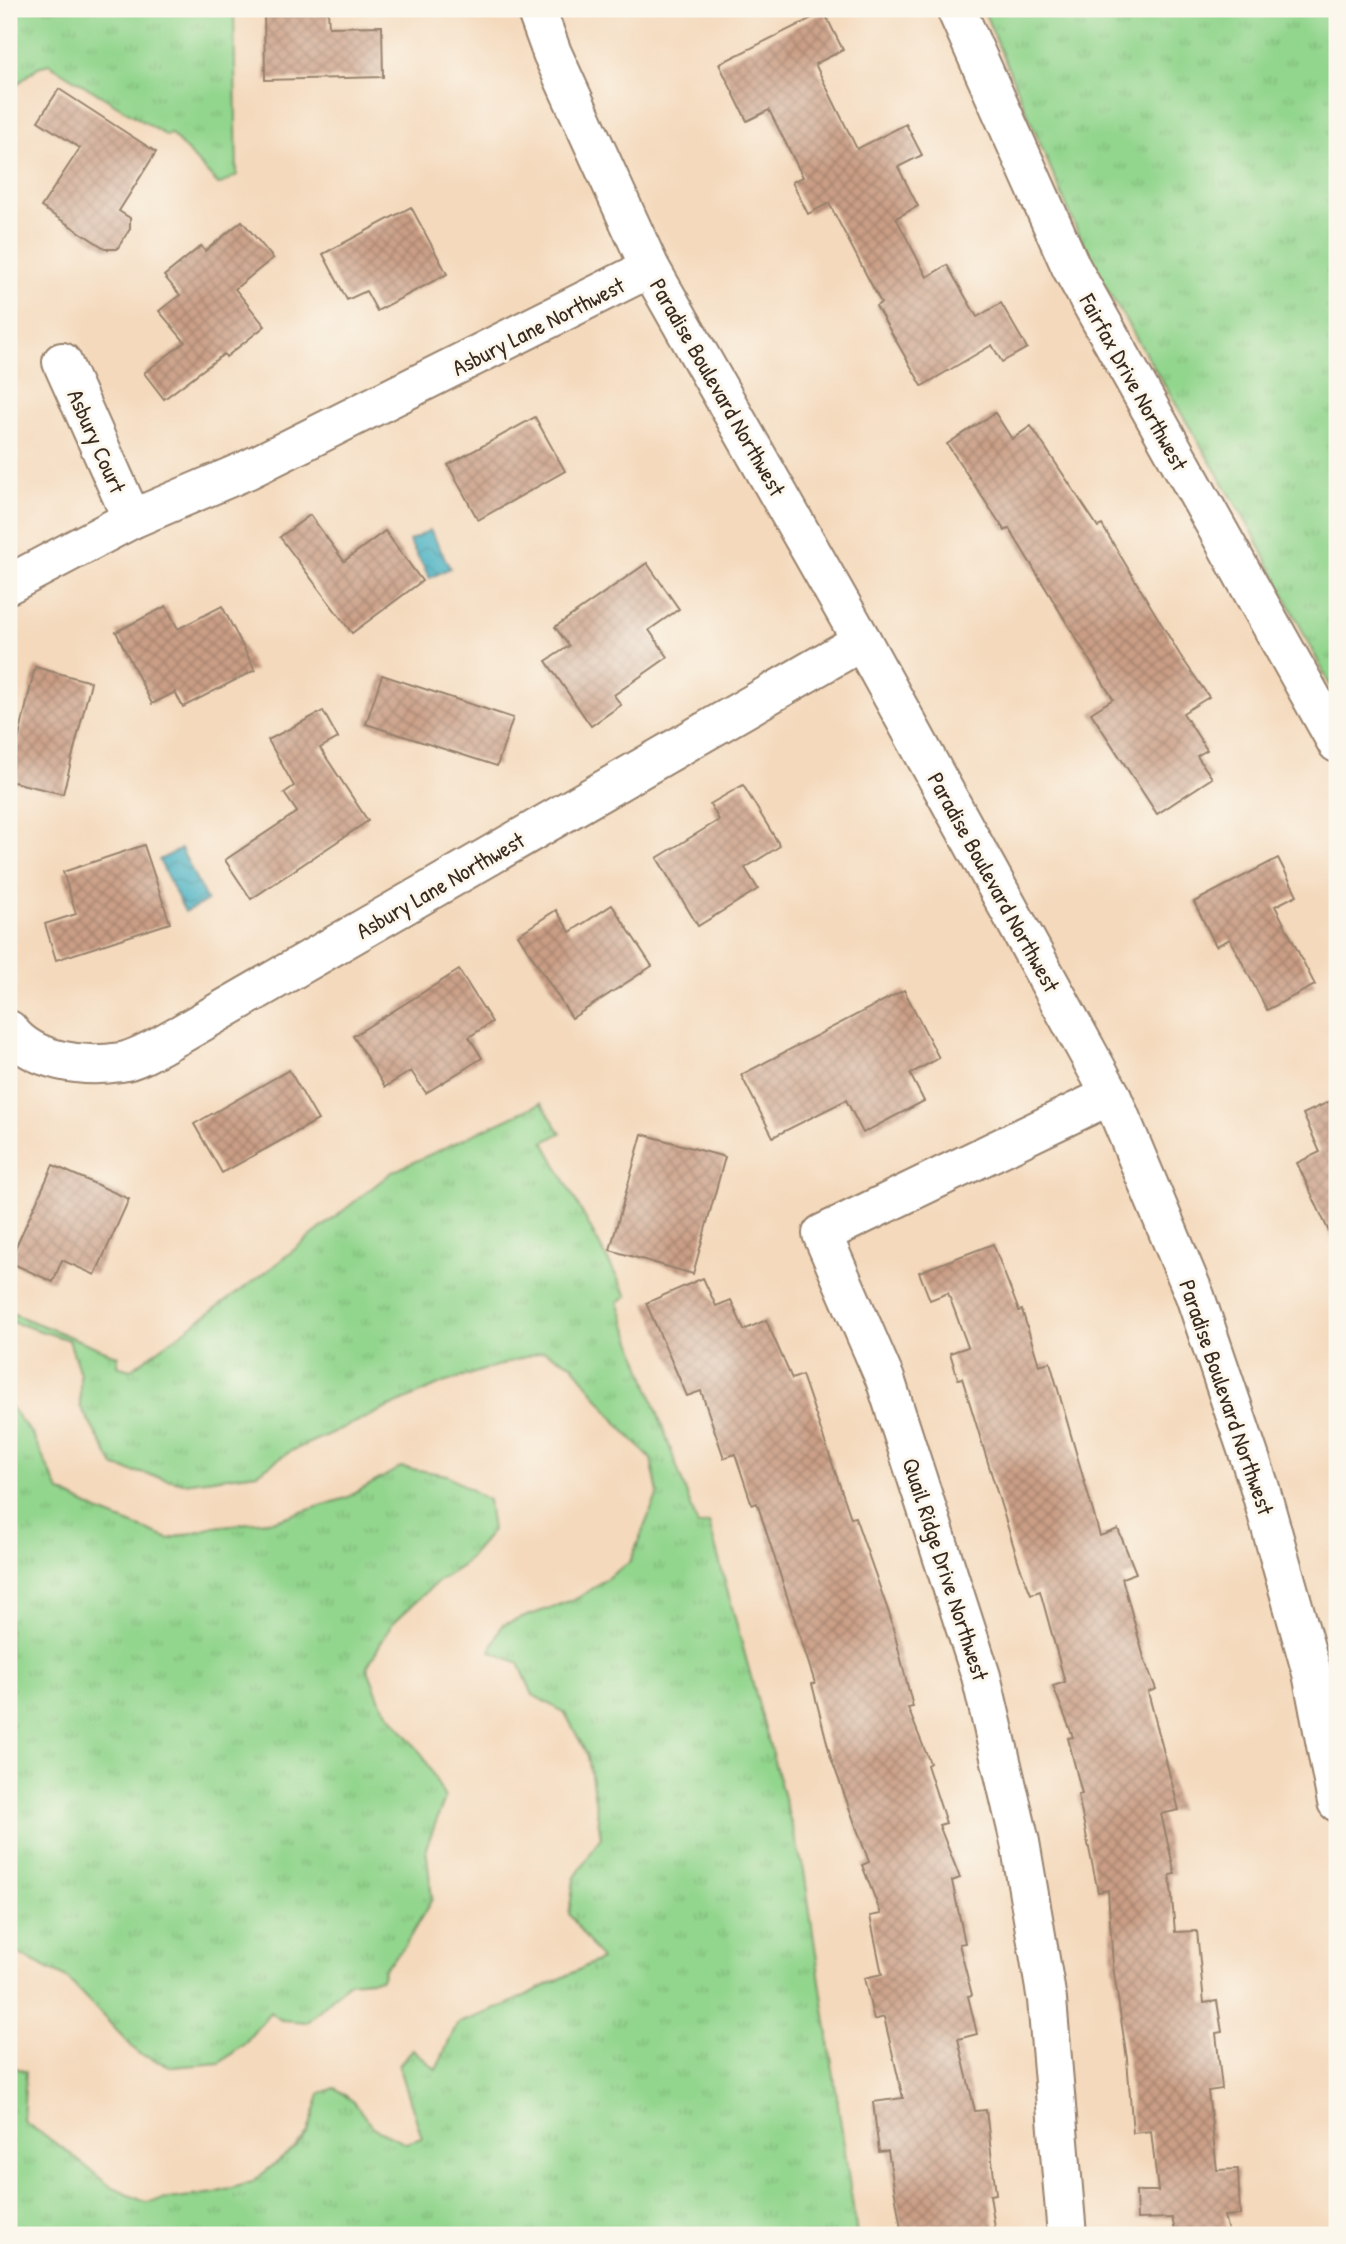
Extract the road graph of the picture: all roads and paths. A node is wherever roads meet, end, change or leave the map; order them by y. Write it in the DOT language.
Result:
graph roads {
  1 [pos="536,9"];
  2 [pos="956,9"];
  3 [pos="650,268"];
  4 [pos="62,362"];
  5 [pos="132,519"];
  6 [pos="9,584"];
  7 [pos="862,641"];
  8 [pos="1337,743"];
  9 [pos="9,1030"];
  10 [pos="1111,1095"];
  11 [pos="1337,1802"];
  12 [pos="1067,2235"];
  1 -- 3 [label="street, Paradise Boulevard Northwest"];
  2 -- 8 [label="street, Fairfax Drive Northwest"];
  3 -- 5 [label="street, Asbury Lane Northwest"];
  3 -- 7 [label="street, Paradise Boulevard Northwest"];
  4 -- 5 [label="street, Asbury Court"];
  5 -- 6 [label="street, Asbury Lane Northwest"];
  7 -- 9 [label="street, Asbury Lane Northwest"];
  7 -- 10 [label="street, Paradise Boulevard Northwest"];
  10 -- 11 [label="street, Paradise Boulevard Northwest"];
  10 -- 12 [label="street, Quail Ridge Drive Northwest"];
}
